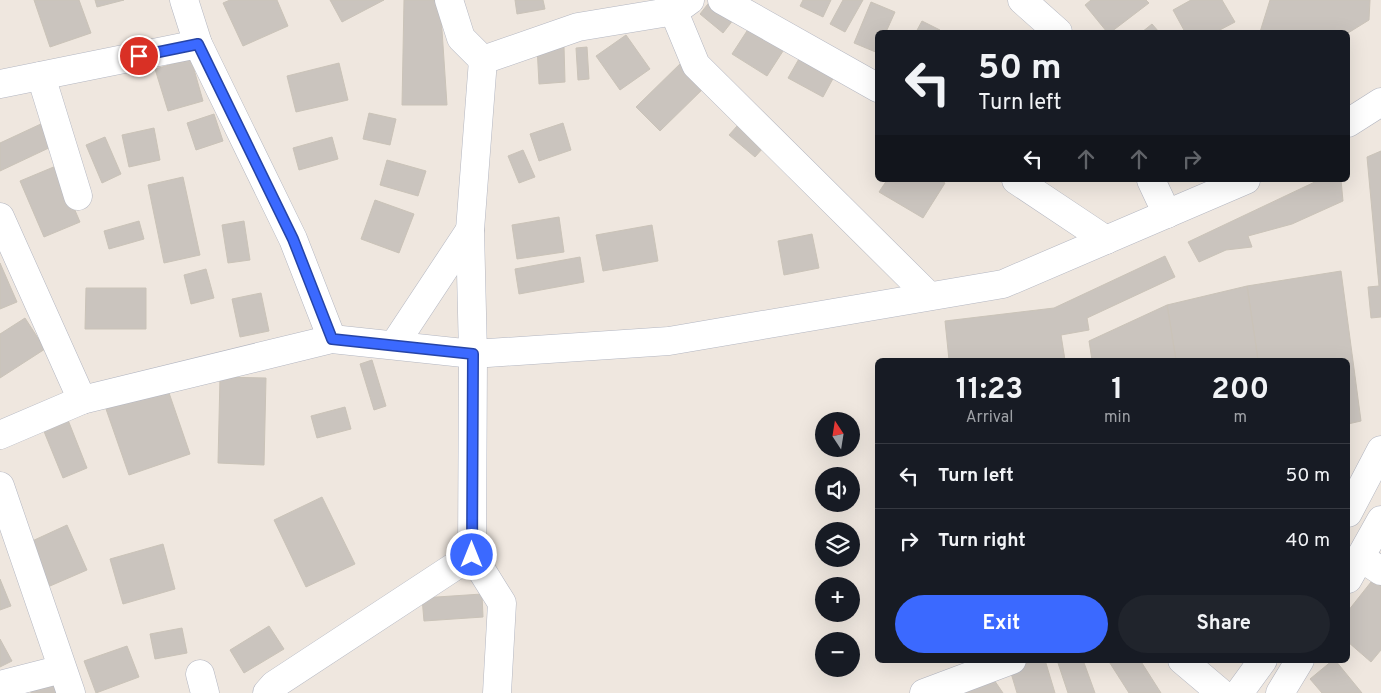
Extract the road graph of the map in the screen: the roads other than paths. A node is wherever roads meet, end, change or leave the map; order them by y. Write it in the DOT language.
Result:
graph roads {
  1 [pos="184,0"];
  2 [pos="450,0"];
  3 [pos="722,0"];
  4 [pos="1022,0"];
  5 [pos="678,4"];
  6 [pos="1056,30"];
  7 [pos="198,44"];
  8 [pos="483,60"];
  9 [pos="41,76"];
  10 [pos="0,84"];
  11 [pos="875,86"];
  12 [pos="1381,102"];
  13 [pos="1350,122"];
  14 [pos="1019,182"];
  15 [pos="1152,182"];
  16 [pos="1241,182"];
  17 [pos="78,196"];
  18 [pos="1167,214"];
  19 [pos="0,217"];
  20 [pos="470,230"];
  21 [pos="1106,240"];
  22 [pos="929,296"];
  23 [pos="332,339"];
  24 [pos="394,345"];
  25 [pos="473,354"];
  26 [pos="82,400"];
  27 [pos="0,435"];
  28 [pos="1381,450"];
  29 [pos="0,486"];
  30 [pos="1350,508"];
  31 [pos="1381,520"];
  32 [pos="472,555"];
  33 [pos="1363,569"];
  34 [pos="1004,663"];
  35 [pos="1186,663"];
  36 [pos="1261,663"];
  37 [pos="1298,663"];
  38 [pos="66,681"];
  39 [pos="0,685"];
  40 [pos="267,693"];
  41 [pos="497,693"];
  42 [pos="924,693"];
  43 [pos="1221,693"];
  44 [pos="1240,693"];
  45 [pos="1280,693"];
  1 -- 7 [label="street"];
  2 -- 8 [label="street"];
  3 -- 11 [label="street"];
  4 -- 6 [label="street"];
  5 -- 8 [label="street"];
  5 -- 22 [label="street"];
  7 -- 9 [label="street"];
  7 -- 23 [label="street"];
  8 -- 20 [label="street"];
  9 -- 10 [label="street"];
  9 -- 17 [label="street"];
  12 -- 13 [label="street"];
  14 -- 21 [label="street"];
  15 -- 18 [label="street"];
  16 -- 18 [label="street"];
  18 -- 21 [label="street"];
  19 -- 26 [label="street"];
  20 -- 24 [label="street"];
  20 -- 25 [label="street"];
  21 -- 22 [label="street"];
  22 -- 25 [label="street"];
  23 -- 24 [label="street"];
  23 -- 26 [label="street"];
  24 -- 25 [label="street"];
  25 -- 32 [label="street"];
  26 -- 27 [label="street"];
  28 -- 30 [label="street"];
  29 -- 38 [label="street"];
  31 -- 33 [label="street"];
  32 -- 40 [label="street"];
  32 -- 41 [label="street"];
  34 -- 42 [label="street"];
  35 -- 43 [label="street"];
  36 -- 44 [label="street"];
  37 -- 45 [label="street"];
  38 -- 39 [label="street"];
}
